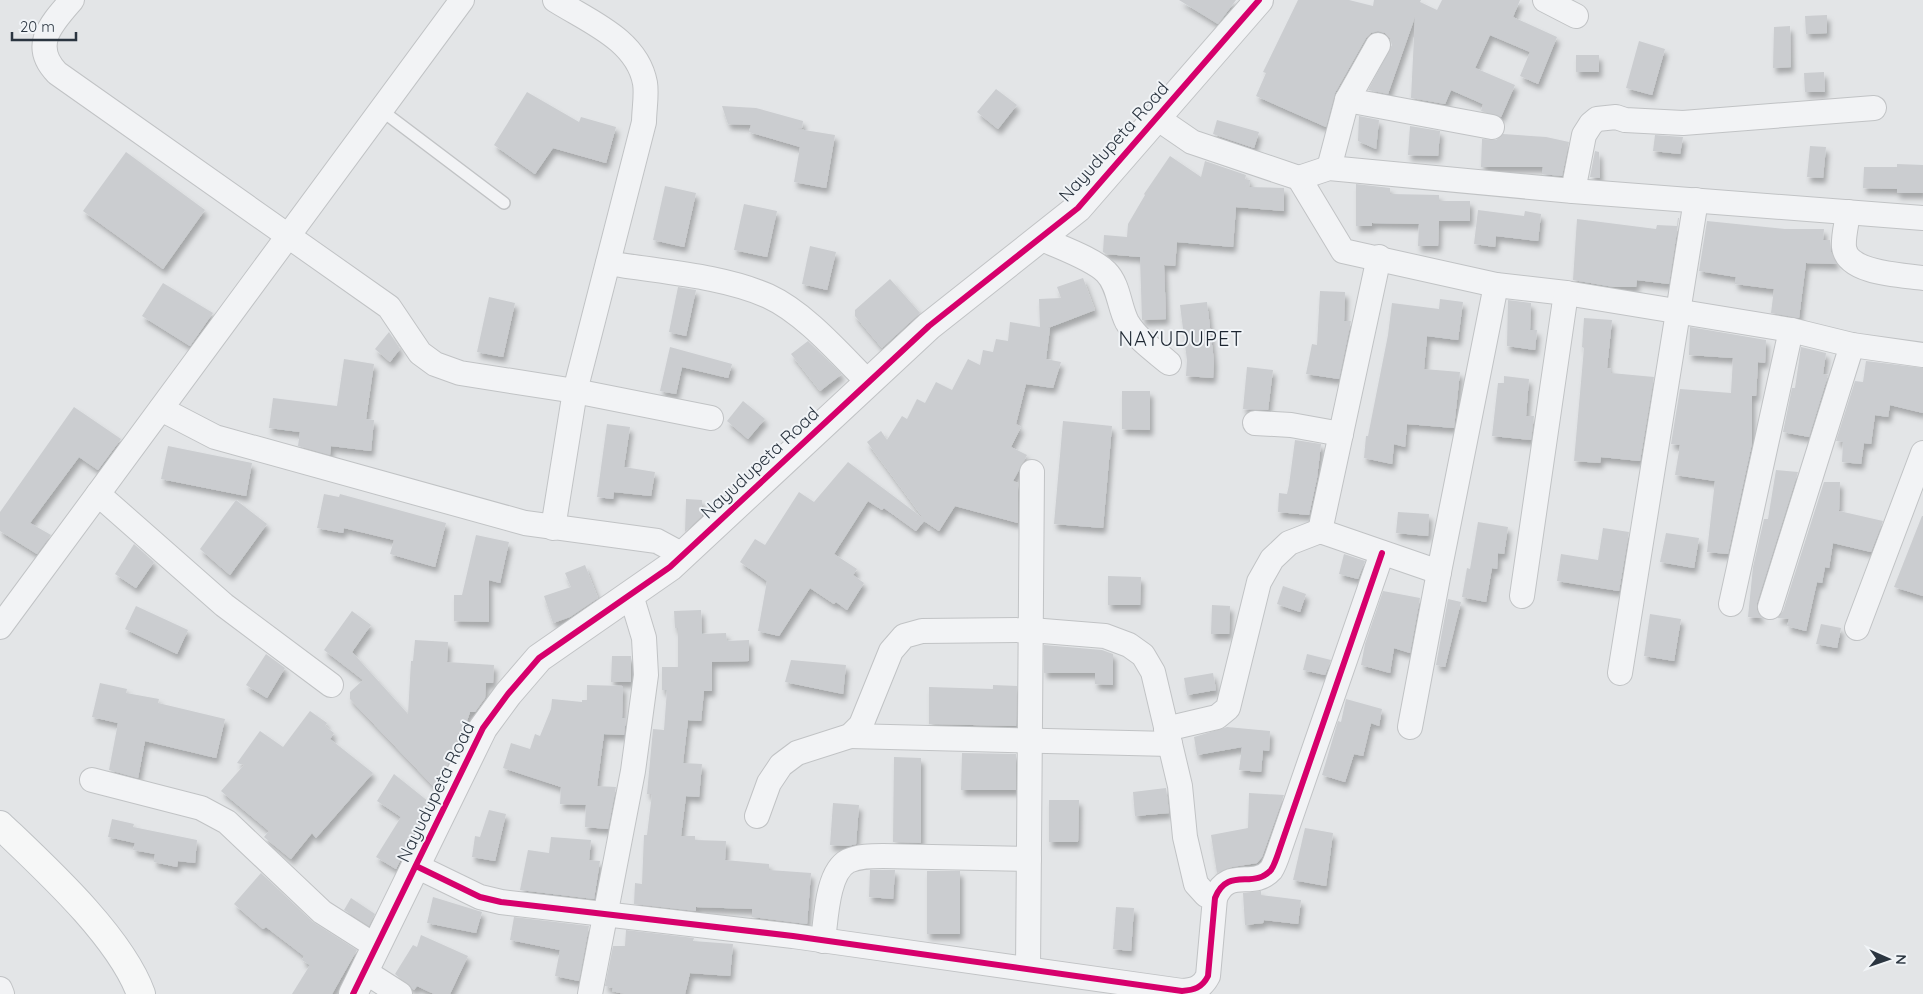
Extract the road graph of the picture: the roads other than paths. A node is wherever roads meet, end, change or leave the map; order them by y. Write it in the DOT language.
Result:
graph roads {
  1 [pos="72,0"];
  2 [pos="462,0"];
  3 [pos="555,0"];
  4 [pos="1259,0"];
  5 [pos="1545,0"];
  6 [pos="1576,16"];
  7 [pos="1378,45"];
  8 [pos="1347,100"];
  9 [pos="1874,108"];
  10 [pos="381,110"];
  11 [pos="1157,118"];
  12 [pos="1492,127"];
  13 [pos="1329,168"];
  14 [pos="1299,178"];
  15 [pos="1573,191"];
  16 [pos="1696,200"];
  17 [pos="504,203"];
  18 [pos="1848,212"];
  19 [pos="1923,218"];
  20 [pos="288,237"];
  21 [pos="1040,238"];
  22 [pos="1380,257"];
  23 [pos="608,264"];
  24 [pos="1923,278"];
  25 [pos="1496,285"];
  26 [pos="1566,293"];
  27 [pos="1678,312"];
  28 [pos="1791,330"];
  29 [pos="1852,345"];
  30 [pos="1923,355"];
  31 [pos="1169,363"];
  32 [pos="868,383"];
  33 [pos="575,391"];
  34 [pos="161,409"];
  35 [pos="711,418"];
  36 [pos="1255,423"];
  37 [pos="1341,434"];
  38 [pos="1923,453"];
  39 [pos="1032,472"];
  40 [pos="98,494"];
  41 [pos="553,528"];
  42 [pos="1320,531"];
  43 [pos="1382,553"];
  44 [pos="683,555"];
  45 [pos="1439,572"];
  46 [pos="630,595"];
  47 [pos="1522,596"];
  48 [pos="1731,604"];
  49 [pos="1770,607"];
  50 [pos="0,627"];
  51 [pos="1857,628"];
  52 [pos="1031,630"];
  53 [pos="1620,673"];
  54 [pos="331,685"];
  55 [pos="1410,727"];
  56 [pos="850,736"];
  57 [pos="1168,736"];
  58 [pos="1030,741"];
  59 [pos="92,780"];
  60 [pos="757,816"];
  61 [pos="0,825"];
  62 [pos="1029,859"];
  63 [pos="416,866"];
  64 [pos="1215,898"];
  65 [pos="604,913"];
  66 [pos="823,941"];
  67 [pos="377,947"];
  68 [pos="1028,969"];
  69 [pos="359,983"];
  70 [pos="0,990"];
  71 [pos="2,994"];
  72 [pos="141,994"];
  73 [pos="400,994"];
  74 [pos="590,994"];
  1 -- 20 [label="street"];
  2 -- 10 [label="street"];
  3 -- 23 [label="street"];
  4 -- 11 [label="street, Nayudupeta Road"];
  5 -- 6 [label="street"];
  7 -- 8 [label="street"];
  8 -- 12 [label="street"];
  8 -- 13 [label="street"];
  9 -- 15 [label="street"];
  10 -- 17 [label="lane"];
  10 -- 20 [label="street"];
  11 -- 14 [label="street"];
  11 -- 21 [label="street, Nayudupeta Road"];
  13 -- 14 [label="street"];
  13 -- 15 [label="street"];
  14 -- 22 [label="street"];
  15 -- 16 [label="street"];
  16 -- 18 [label="street"];
  16 -- 27 [label="street"];
  18 -- 19 [label="street"];
  18 -- 24 [label="street"];
  20 -- 33 [label="street"];
  20 -- 34 [label="street"];
  21 -- 31 [label="street"];
  21 -- 32 [label="street, Nayudupeta Road"];
  22 -- 25 [label="street"];
  22 -- 37 [label="street"];
  23 -- 32 [label="street"];
  23 -- 33 [label="street"];
  25 -- 26 [label="street"];
  25 -- 45 [label="street"];
  26 -- 27 [label="street"];
  26 -- 47 [label="street"];
  27 -- 28 [label="street"];
  27 -- 53 [label="street"];
  28 -- 29 [label="street"];
  28 -- 48 [label="street"];
  29 -- 30 [label="street"];
  29 -- 49 [label="street"];
  32 -- 44 [label="street, Nayudupeta Road"];
  33 -- 35 [label="street"];
  33 -- 41 [label="street"];
  34 -- 40 [label="street"];
  34 -- 41 [label="street"];
  36 -- 37 [label="street"];
  37 -- 42 [label="street"];
  38 -- 51 [label="street"];
  39 -- 52 [label="street"];
  40 -- 50 [label="street"];
  40 -- 54 [label="street"];
  41 -- 44 [label="street"];
  42 -- 43 [label="street"];
  42 -- 57 [label="street"];
  43 -- 45 [label="street"];
  43 -- 64 [label="street"];
  44 -- 46 [label="street, Nayudupeta Road"];
  45 -- 55 [label="street"];
  46 -- 63 [label="street, Nayudupeta Road"];
  46 -- 65 [label="street"];
  52 -- 56 [label="street"];
  52 -- 57 [label="street"];
  52 -- 58 [label="street"];
  56 -- 58 [label="street"];
  56 -- 60 [label="street"];
  57 -- 58 [label="street"];
  57 -- 64 [label="street"];
  58 -- 62 [label="street"];
  59 -- 67 [label="street"];
  61 -- 72 [label="main road"];
  62 -- 66 [label="street"];
  62 -- 68 [label="street"];
  63 -- 65 [label="street"];
  63 -- 67 [label="street, Nayudupeta Road"];
  64 -- 68 [label="street"];
  65 -- 66 [label="street"];
  65 -- 74 [label="street"];
  66 -- 68 [label="street"];
  67 -- 69 [label="street, Nayudupeta Road"];
  69 -- 73 [label="street"];
  70 -- 71 [label="street"];
}
